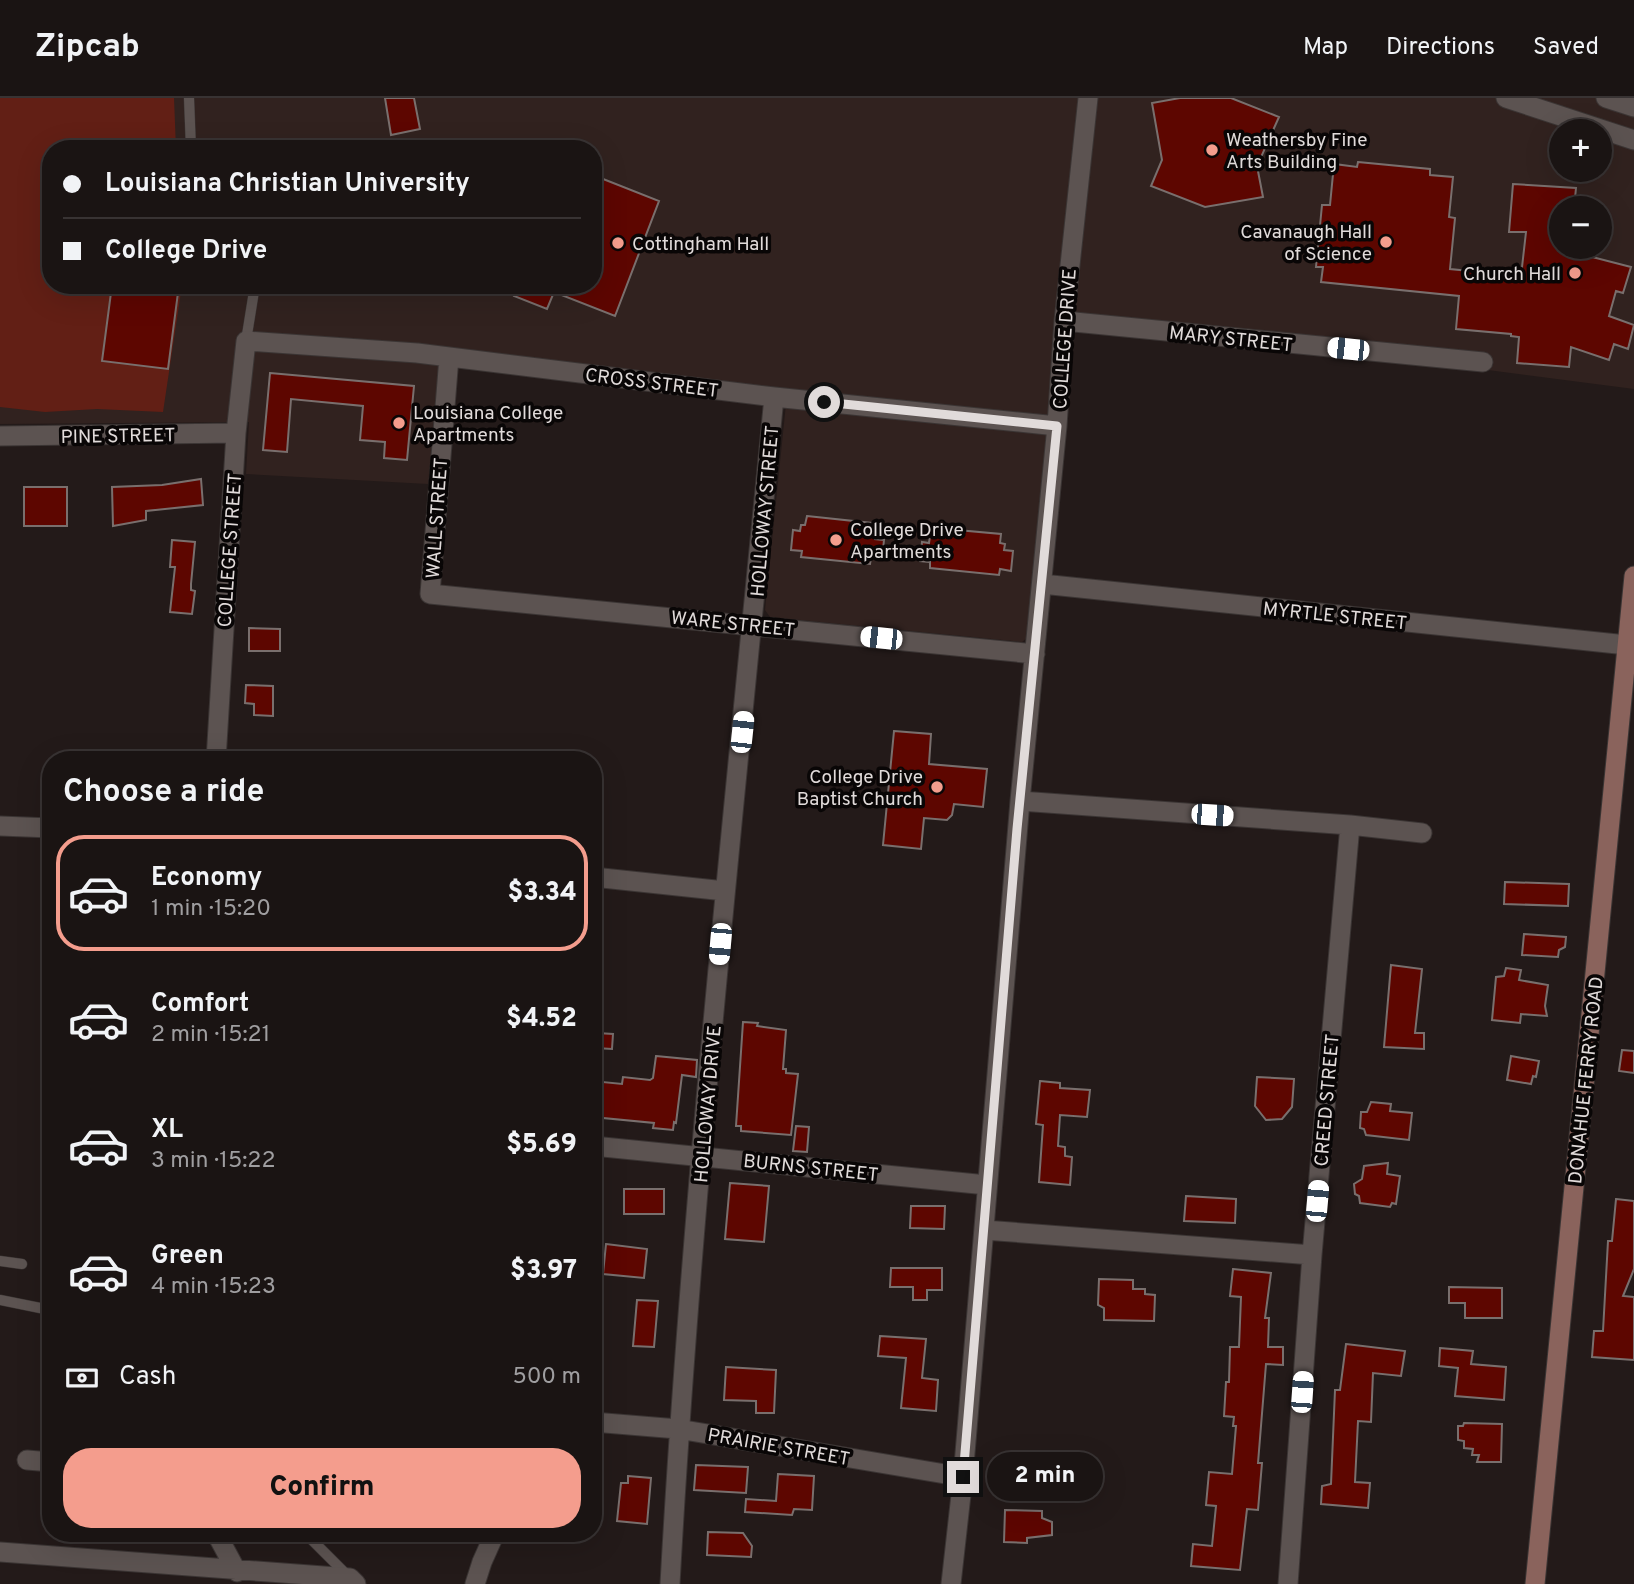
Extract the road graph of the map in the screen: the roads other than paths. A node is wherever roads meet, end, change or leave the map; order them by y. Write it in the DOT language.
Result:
graph roads {
  1 [pos="189,98"];
  2 [pos="1088,98"];
  3 [pos="1506,98"];
  4 [pos="1606,98"];
  5 [pos="1634,107"];
  6 [pos="191,140"];
  7 [pos="1634,140"];
  8 [pos="254,294"];
  9 [pos="1064,321"];
  10 [pos="246,341"];
  11 [pos="449,357"];
  12 [pos="1483,362"];
  13 [pos="774,397"];
  14 [pos="1057,426"];
  15 [pos="236,433"];
  16 [pos="0,436"];
  17 [pos="1634,576"];
  18 [pos="1042,584"];
  19 [pos="430,594"];
  20 [pos="753,625"];
  21 [pos="1628,645"];
  22 [pos="1035,654"];
  23 [pos="217,751"];
  24 [pos="1020,801"];
  25 [pos="1350,825"];
  26 [pos="0,826"];
  27 [pos="42,828"];
  28 [pos="1422,833"];
  29 [pos="602,878"];
  30 [pos="725,891"];
  31 [pos="602,1147"];
  32 [pos="703,1157"];
  33 [pos="987,1185"];
  34 [pos="984,1230"];
  35 [pos="1312,1255"];
  36 [pos="0,1261"];
  37 [pos="22,1264"];
  38 [pos="0,1300"];
  39 [pos="42,1308"];
  40 [pos="602,1423"];
  41 [pos="624,1425"];
  42 [pos="678,1429"];
  43 [pos="602,1431"];
  44 [pos="27,1460"];
  45 [pos="42,1461"];
  46 [pos="963,1477"];
  47 [pos="221,1542"];
  48 [pos="314,1542"];
  49 [pos="491,1542"];
  50 [pos="0,1552"];
  51 [pos="237,1572"];
  52 [pos="353,1581"];
  53 [pos="475,1584"];
  54 [pos="670,1584"];
  55 [pos="951,1584"];
  56 [pos="1287,1584"];
  57 [pos="1535,1584"];
  1 -- 6 [label="lane"];
  2 -- 9 [label="street, COLLEGE DRIVE"];
  3 -- 7 [label="street"];
  4 -- 5 [label="street"];
  8 -- 10 [label="lane"];
  9 -- 12 [label="street, MARY STREET"];
  9 -- 14 [label="street, COLLEGE DRIVE"];
  10 -- 11 [label="street, CROSS STREET"];
  10 -- 15 [label="street, COLLEGE STREET"];
  11 -- 13 [label="street, CROSS STREET"];
  11 -- 19 [label="street, WALL STREET"];
  13 -- 14 [label="street, CROSS STREET"];
  13 -- 20 [label="street, HOLLOWAY STREET"];
  14 -- 18 [label="street, COLLEGE DRIVE"];
  15 -- 16 [label="street, PINE STREET"];
  15 -- 23 [label="street, COLLEGE STREET"];
  17 -- 21 [label="main road, DONAHUE FERRY ROAD"];
  18 -- 21 [label="street, MYRTLE STREET"];
  18 -- 22 [label="street, COLLEGE DRIVE"];
  19 -- 20 [label="street, WARE STREET"];
  20 -- 22 [label="street, WARE STREET"];
  20 -- 30 [label="street, HOLLOWAY DRIVE"];
  21 -- 57 [label="main road, DONAHUE FERRY ROAD"];
  22 -- 24 [label="street, COLLEGE DRIVE"];
  24 -- 25 [label="street"];
  24 -- 33 [label="street, COLLEGE DRIVE"];
  25 -- 28 [label="street"];
  25 -- 35 [label="street, CREED STREET"];
  26 -- 27 [label="street"];
  29 -- 30 [label="street"];
  30 -- 32 [label="street, HOLLOWAY DRIVE"];
  31 -- 32 [label="street, BURNS STREET"];
  32 -- 33 [label="street, BURNS STREET"];
  32 -- 42 [label="street, HOLLOWAY DRIVE"];
  33 -- 34 [label="street, COLLEGE DRIVE"];
  34 -- 35 [label="street"];
  34 -- 46 [label="street, COLLEGE DRIVE"];
  35 -- 56 [label="street, CREED STREET"];
  36 -- 37 [label="lane"];
  38 -- 39 [label="lane"];
  40 -- 41 [label="street, PRAIRIE STREET"];
  41 -- 42 [label="street, PRAIRIE STREET"];
  41 -- 43 [label="street"];
  42 -- 46 [label="street, PRAIRIE STREET"];
  42 -- 54 [label="street, HOLLOWAY DRIVE"];
  44 -- 45 [label="street"];
  46 -- 55 [label="street, COLLEGE DRIVE"];
  47 -- 51 [label="street"];
  48 -- 52 [label="lane"];
  49 -- 53 [label="street"];
  50 -- 51 [label="street"];
  51 -- 52 [label="street"];
}
